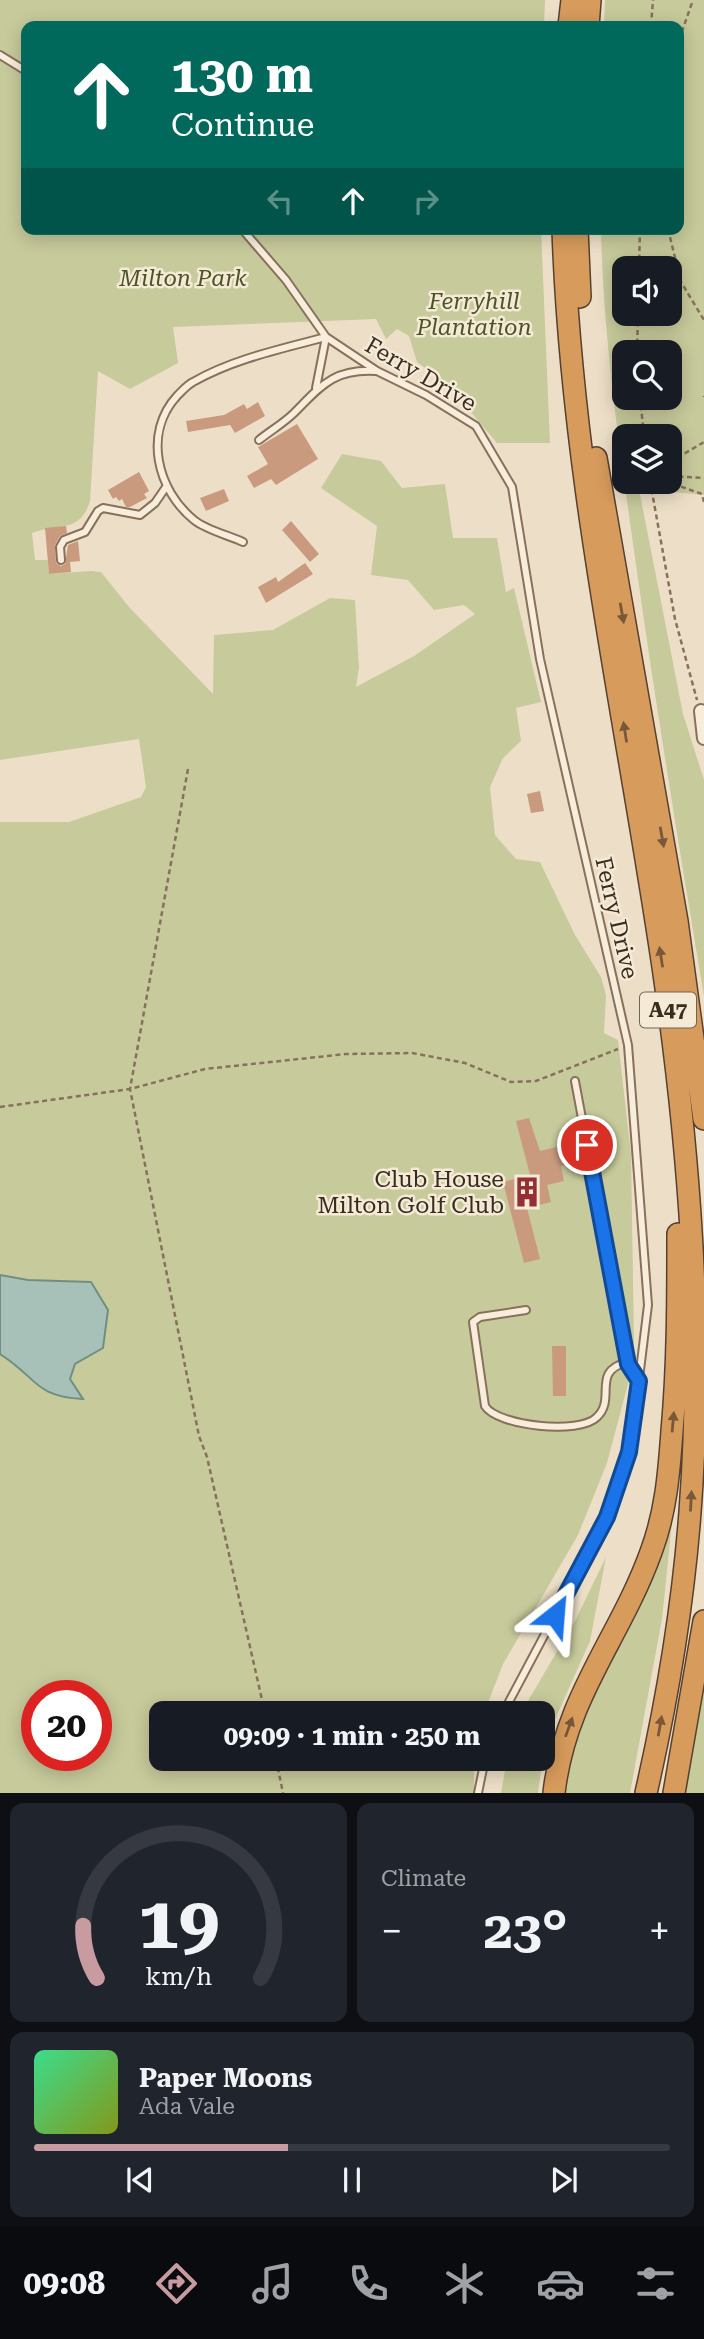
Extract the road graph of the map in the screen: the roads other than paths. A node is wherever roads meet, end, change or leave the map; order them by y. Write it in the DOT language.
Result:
graph roads {
  1 [pos="572,0"];
  2 [pos="590,0"];
  3 [pos="570,21"];
  4 [pos="588,21"];
  5 [pos="0,55"];
  6 [pos="21,68"];
  7 [pos="247,235"];
  8 [pos="563,235"];
  9 [pos="577,235"];
  10 [pos="326,337"];
  11 [pos="377,371"];
  12 [pos="316,388"];
  13 [pos="258,440"];
  14 [pos="166,488"];
  15 [pos="243,542"];
  16 [pos="61,560"];
  17 [pos="701,711"];
  18 [pos="704,738"];
  19 [pos="575,1081"];
  20 [pos="677,1081"];
  21 [pos="703,1099"];
  22 [pos="704,1119"];
  23 [pos="526,1310"];
  24 [pos="628,1362"];
  25 [pos="639,1381"];
  26 [pos="704,1621"];
  27 [pos="509,1701"];
  28 [pos="483,1771"];
  29 [pos="478,1793"];
  30 [pos="554,1793"];
  31 [pos="646,1793"];
  32 [pos="674,1793"];
  1 -- 3 [label="highway"];
  2 -- 4 [label="highway"];
  5 -- 6 [label="lane"];
  7 -- 10 [label="lane, Ferry Drive"];
  20 -- 8 [label="highway, A47, one-way"];
  9 -- 21 [label="highway, A47, one-way"];
  10 -- 11 [label="lane, Ferry Drive"];
  10 -- 12 [label="lane"];
  10 -- 14 [label="lane"];
  11 -- 12 [label="lane"];
  11 -- 25 [label="lane, Ferry Drive"];
  12 -- 13 [label="lane"];
  14 -- 15 [label="lane"];
  14 -- 16 [label="lane"];
  17 -- 18 [label="street"];
  19 -- 24 [label="lane"];
  30 -- 20 [label="highway, A47, one-way"];
  31 -- 20 [label="highway, A47, one-way"];
  21 -- 22 [label="highway, A47"];
  23 -- 24 [label="lane"];
  24 -- 25 [label="lane"];
  25 -- 27 [label="lane, Ferry Drive"];
  26 -- 32 [label="highway"];
  28 -- 29 [label="lane"];
}
